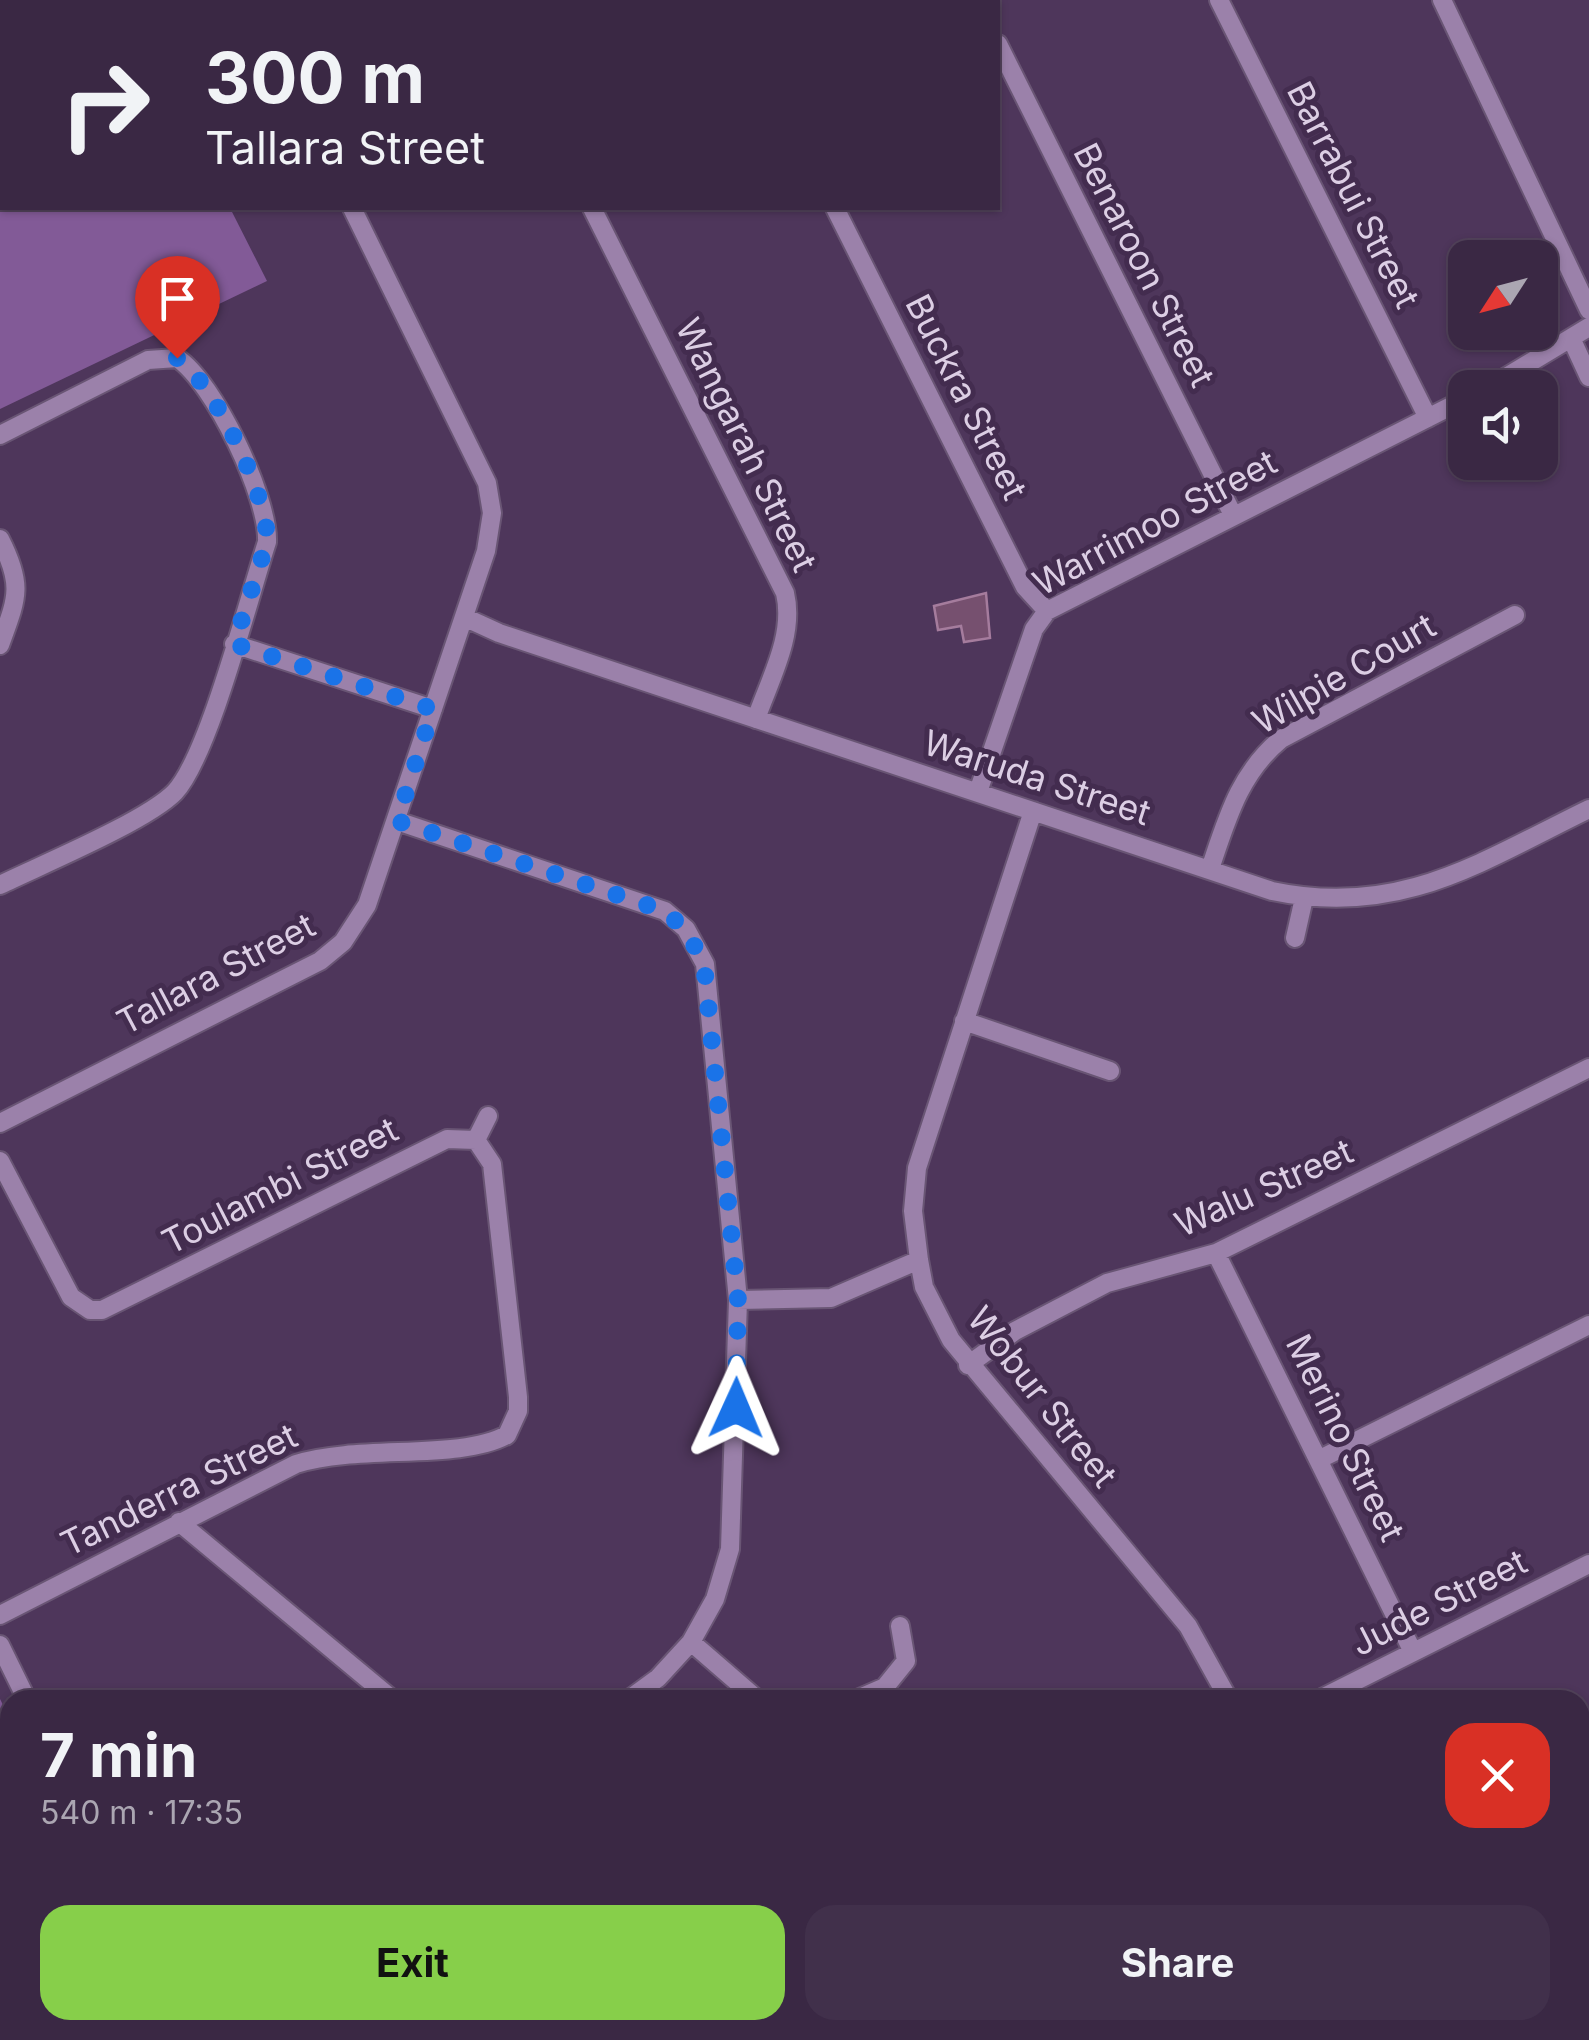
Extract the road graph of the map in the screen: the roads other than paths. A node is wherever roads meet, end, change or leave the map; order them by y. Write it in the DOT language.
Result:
graph roads {
  1 [pos="1219,0"];
  2 [pos="1442,0"];
  3 [pos="1000,48"];
  4 [pos="353,210"];
  5 [pos="593,210"];
  6 [pos="836,210"];
  7 [pos="1589,310"];
  8 [pos="1589,326"];
  9 [pos="1571,338"];
  10 [pos="1518,370"];
  11 [pos="1589,377"];
  12 [pos="1448,408"];
  13 [pos="1428,418"];
  14 [pos="0,435"];
  15 [pos="1233,515"];
  16 [pos="0,539"];
  17 [pos="1047,611"];
  18 [pos="1515,615"];
  19 [pos="464,617"];
  20 [pos="0,644"];
  21 [pos="234,644"];
  22 [pos="433,709"];
  23 [pos="756,719"];
  24 [pos="978,792"];
  25 [pos="1589,808"];
  26 [pos="1033,811"];
  27 [pos="397,821"];
  28 [pos="1210,869"];
  29 [pos="0,886"];
  30 [pos="1304,898"];
  31 [pos="1295,938"];
  32 [pos="964,1021"];
  33 [pos="1589,1068"];
  34 [pos="1110,1071"];
  35 [pos="488,1116"];
  36 [pos="0,1124"];
  37 [pos="476,1140"];
  38 [pos="0,1161"];
  39 [pos="1216,1253"];
  40 [pos="919,1260"];
  41 [pos="738,1300"];
  42 [pos="1589,1325"];
  43 [pos="968,1366"];
  44 [pos="1320,1459"];
  45 [pos="179,1522"];
  46 [pos="1589,1564"];
  47 [pos="0,1615"];
  48 [pos="900,1626"];
  49 [pos="691,1642"];
  50 [pos="0,1645"];
  51 [pos="1414,1652"];
  52 [pos="22,1690"];
  53 [pos="382,1690"];
  54 [pos="642,1690"];
  55 [pos="746,1690"];
  56 [pos="878,1690"];
  57 [pos="1224,1690"];
  58 [pos="1338,1690"];
  1 -- 13 [label="street, Barrabui Street"];
  2 -- 7 [label="street"];
  3 -- 15 [label="street, Benaroon Street"];
  4 -- 19 [label="street, Tallara Street"];
  5 -- 23 [label="street, Wangarah Street"];
  6 -- 17 [label="street, Buckra Street"];
  8 -- 9 [label="street"];
  9 -- 10 [label="street"];
  9 -- 11 [label="street"];
  12 -- 13 [label="street, Warrimoo Street"];
  13 -- 15 [label="street, Warrimoo Street"];
  14 -- 21 [label="street"];
  15 -- 17 [label="street, Warrimoo Street"];
  16 -- 20 [label="street"];
  17 -- 24 [label="street, Warrimoo Street"];
  18 -- 28 [label="street, Wilpie Court"];
  19 -- 22 [label="street, Tallara Street"];
  19 -- 23 [label="street, Waruda Street"];
  21 -- 22 [label="street"];
  21 -- 29 [label="street"];
  22 -- 27 [label="street, Tallara Street"];
  23 -- 24 [label="street, Waruda Street"];
  24 -- 26 [label="street, Waruda Street"];
  25 -- 30 [label="street, Waruda Street"];
  26 -- 28 [label="street, Waruda Street"];
  26 -- 32 [label="street, Wobur Street"];
  27 -- 36 [label="street, Tallara Street"];
  27 -- 41 [label="street"];
  28 -- 30 [label="street, Waruda Street"];
  30 -- 31 [label="street"];
  32 -- 34 [label="street"];
  32 -- 40 [label="street, Wobur Street"];
  33 -- 39 [label="street, Walu Street"];
  35 -- 37 [label="street"];
  37 -- 38 [label="street, Toulambi Street"];
  37 -- 45 [label="street, Tanderra Street"];
  39 -- 43 [label="street, Walu Street"];
  39 -- 44 [label="street, Merino Street"];
  40 -- 41 [label="street"];
  40 -- 43 [label="street, Wobur Street"];
  41 -- 49 [label="street"];
  42 -- 44 [label="street"];
  43 -- 57 [label="street, Wobur Street"];
  44 -- 51 [label="street, Merino Street"];
  45 -- 47 [label="street, Tanderra Street"];
  45 -- 53 [label="street"];
  46 -- 51 [label="street, Jude Street"];
  48 -- 56 [label="street"];
  49 -- 54 [label="street"];
  49 -- 55 [label="street"];
  50 -- 52 [label="street"];
  51 -- 58 [label="street, Jude Street"];
}
